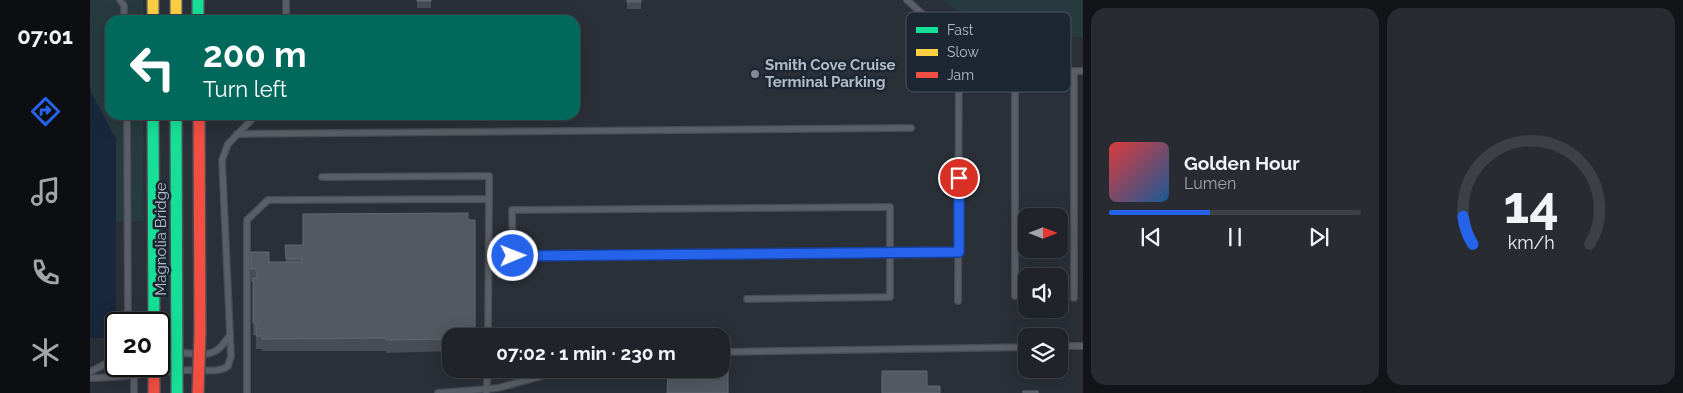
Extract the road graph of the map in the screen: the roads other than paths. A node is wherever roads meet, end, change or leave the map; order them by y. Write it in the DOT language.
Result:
graph roads {
  1 [pos="120,0"];
  2 [pos="153,0"];
  3 [pos="176,0"];
  4 [pos="198,0"];
  5 [pos="286,0"];
  6 [pos="907,0"];
  7 [pos="920,12"];
  8 [pos="124,15"];
  9 [pos="153,15"];
  10 [pos="176,15"];
  11 [pos="198,15"];
  12 [pos="286,15"];
  13 [pos="1074,71"];
  14 [pos="1083,71"];
  15 [pos="959,92"];
  16 [pos="1015,92"];
  17 [pos="127,120"];
  18 [pos="154,120"];
  19 [pos="176,120"];
  20 [pos="199,120"];
  21 [pos="251,120"];
  22 [pos="911,128"];
  23 [pos="237,134"];
  24 [pos="322,177"];
  25 [pos="489,199"];
  26 [pos="890,252"];
  27 [pos="959,252"];
  28 [pos="1015,296"];
  29 [pos="1074,298"];
  30 [pos="747,299"];
  31 [pos="958,301"];
  32 [pos="128,312"];
  33 [pos="154,312"];
  34 [pos="488,328"];
  35 [pos="230,335"];
  36 [pos="1068,346"];
  37 [pos="1083,346"];
  38 [pos="1018,347"];
  39 [pos="170,350"];
  40 [pos="730,352"];
  41 [pos="105,364"];
  42 [pos="170,371"];
  43 [pos="90,372"];
  44 [pos="112,377"];
  45 [pos="134,377"];
  46 [pos="154,377"];
  47 [pos="90,378"];
  48 [pos="488,378"];
  49 [pos="534,378"];
  50 [pos="487,391"];
  51 [pos="134,393"];
  52 [pos="154,393"];
  53 [pos="176,393"];
  54 [pos="198,393"];
  55 [pos="247,393"];
  56 [pos="438,393"];
  1 -- 8 [label="lane"];
  2 -- 9 [label="main road"];
  3 -- 10 [label="main road"];
  4 -- 11 [label="main road"];
  5 -- 12 [label="lane"];
  6 -- 7 [label="lane"];
  13 -- 14 [label="lane"];
  13 -- 29 [label="lane"];
  15 -- 27 [label="lane"];
  16 -- 28 [label="lane"];
  17 -- 32 [label="lane"];
  18 -- 33 [label="main road"];
  19 -- 53 [label="main road, Magnolia Bridge, bridge"];
  20 -- 54 [label="main road, bridge"];
  21 -- 23 [label="lane"];
  22 -- 23 [label="lane"];
  23 -- 35 [label="lane"];
  24 -- 25 [label="lane"];
  25 -- 34 [label="lane"];
  25 -- 55 [label="lane"];
  26 -- 26 [label="lane"];
  26 -- 27 [label="lane"];
  26 -- 30 [label="lane"];
  27 -- 31 [label="lane"];
  35 -- 39 [label="lane"];
  35 -- 42 [label="lane"];
  36 -- 37 [label="lane"];
  38 -- 40 [label="lane"];
  41 -- 43 [label="lane"];
  44 -- 47 [label="lane"];
  45 -- 51 [label="lane"];
  46 -- 52 [label="main road, bridge"];
  48 -- 50 [label="lane"];
  49 -- 50 [label="lane"];
  50 -- 56 [label="lane"];
}
